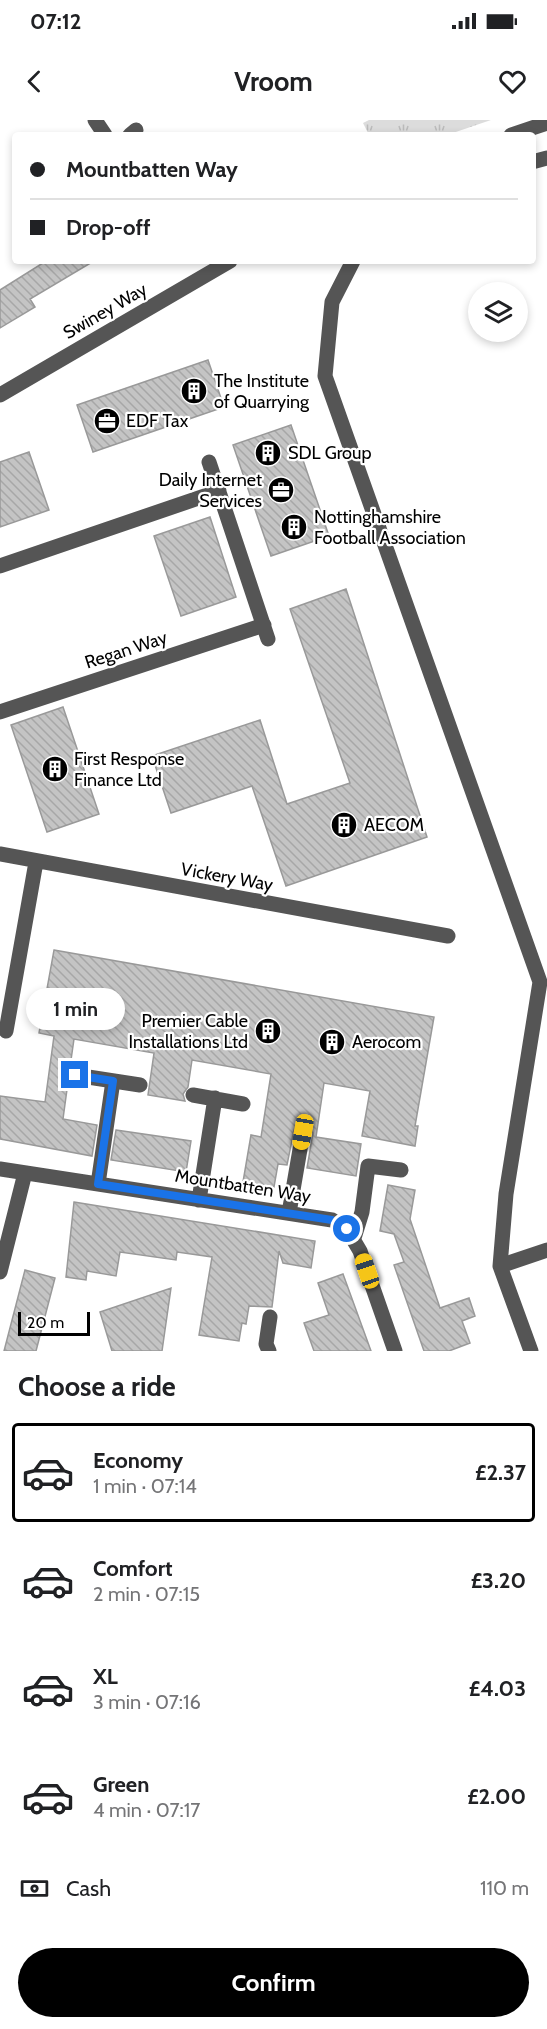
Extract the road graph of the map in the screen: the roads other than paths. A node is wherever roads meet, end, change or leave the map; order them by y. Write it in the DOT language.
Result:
graph roads {
  1 [pos="547,123"];
  2 [pos="520,132"];
  3 [pos="225,264"];
  4 [pos="351,264"];
  5 [pos="0,395"];
  6 [pos="208,462"];
  7 [pos="219,491"];
  8 [pos="0,566"];
  9 [pos="0,712"];
  10 [pos="0,855"];
  11 [pos="36,862"];
  12 [pos="448,936"];
  13 [pos="6,997"];
  14 [pos="6,1031"];
  15 [pos="75,1075"];
  16 [pos="113,1081"];
  17 [pos="140,1084"];
  18 [pos="193,1095"];
  19 [pos="215,1098"];
  20 [pos="243,1104"];
  21 [pos="303,1132"];
  22 [pos="0,1169"];
  23 [pos="400,1170"];
  24 [pos="25,1173"];
  25 [pos="98,1184"];
  26 [pos="199,1200"];
  27 [pos="289,1213"];
  28 [pos="354,1238"];
  29 [pos="547,1250"];
  30 [pos="500,1266"];
  31 [pos="0,1272"];
  32 [pos="270,1317"];
  33 [pos="269,1351"];
  34 [pos="395,1351"];
  35 [pos="531,1351"];
  1 -- 2 [label="street"];
  3 -- 5 [label="street, Swiney Way"];
  4 -- 30 [label="street"];
  6 -- 7 [label="street, Regan Way"];
  7 -- 8 [label="street"];
  7 -- 9 [label="street, Regan Way"];
  10 -- 11 [label="street, Vickery Way"];
  11 -- 12 [label="street, Vickery Way"];
  11 -- 13 [label="street"];
  13 -- 14 [label="street"];
  15 -- 16 [label="street"];
  16 -- 17 [label="street"];
  16 -- 25 [label="street"];
  18 -- 19 [label="street"];
  19 -- 20 [label="street"];
  19 -- 26 [label="street"];
  21 -- 27 [label="street"];
  22 -- 24 [label="street, Mountbatten Way"];
  23 -- 28 [label="street"];
  24 -- 25 [label="street, Mountbatten Way"];
  24 -- 31 [label="street"];
  25 -- 26 [label="street, Mountbatten Way"];
  26 -- 27 [label="street, Mountbatten Way"];
  27 -- 28 [label="street, Mountbatten Way"];
  28 -- 34 [label="street"];
  29 -- 30 [label="street"];
  30 -- 35 [label="street"];
  32 -- 33 [label="street"];
}
